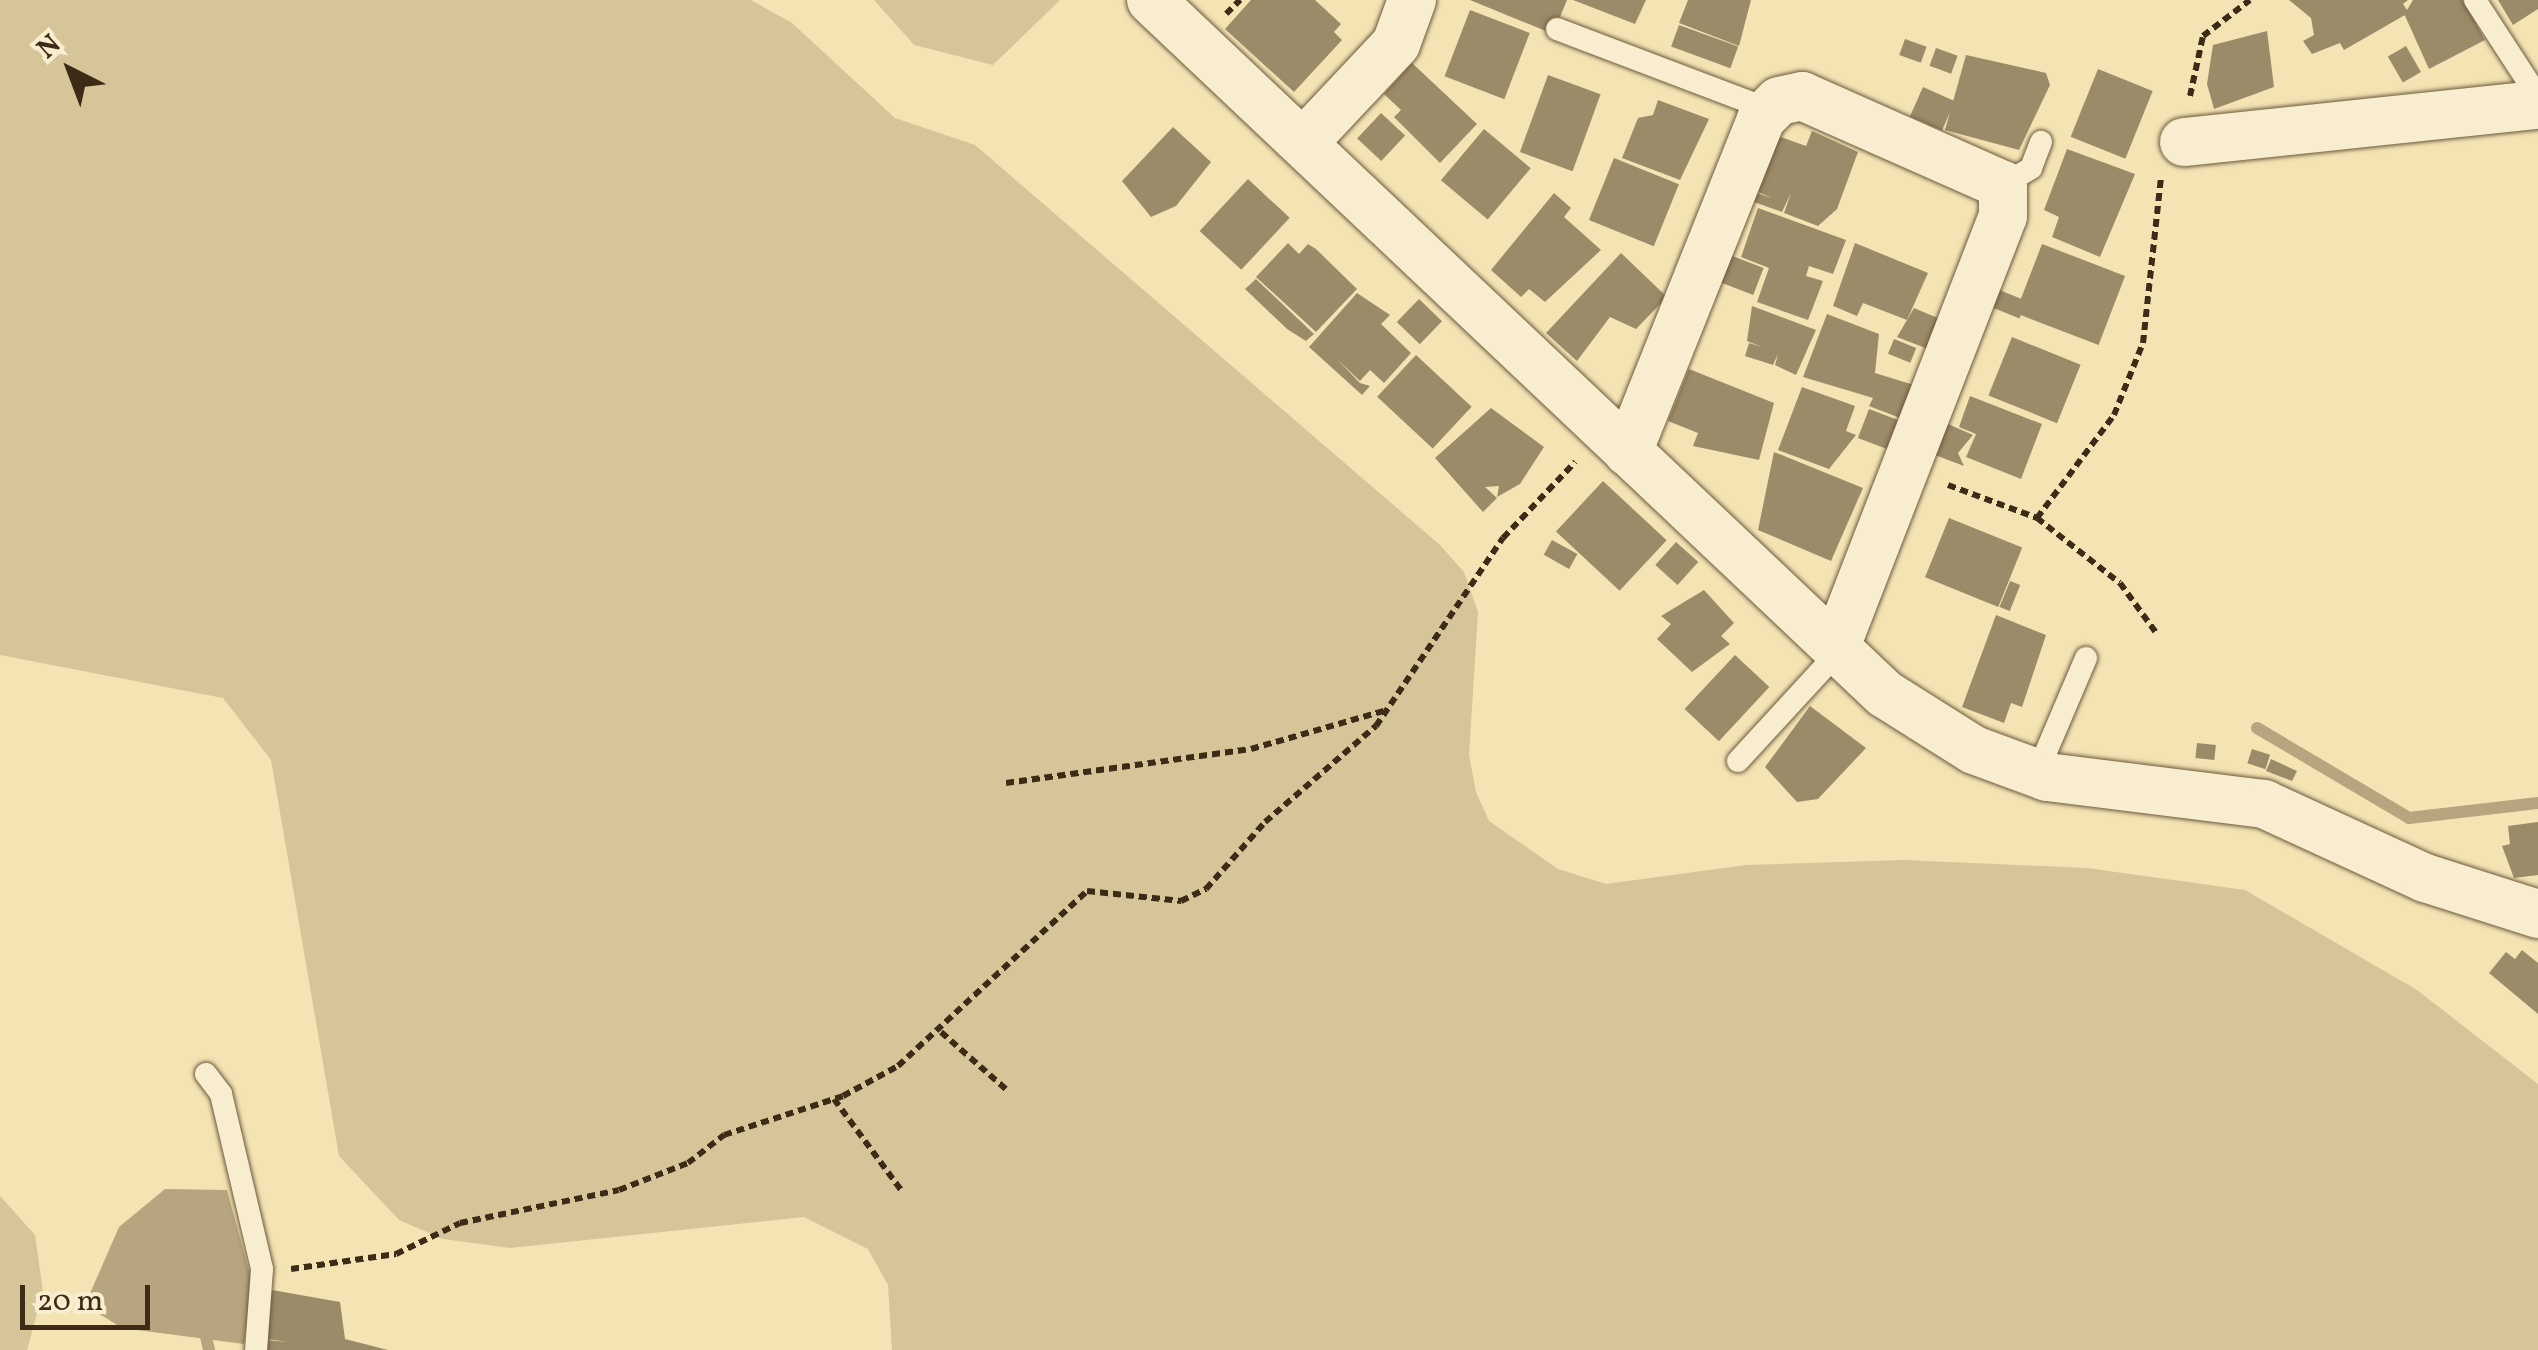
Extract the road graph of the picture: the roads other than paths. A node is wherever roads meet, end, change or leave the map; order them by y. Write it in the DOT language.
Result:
graph roads {
  1 [pos="1151,0"];
  2 [pos="1412,0"];
  3 [pos="2475,0"];
  4 [pos="1558,29"];
  5 [pos="2538,97"];
  6 [pos="2538,105"];
  7 [pos="1770,110"];
  8 [pos="2184,140"];
  9 [pos="2041,142"];
  10 [pos="1303,143"];
  11 [pos="2003,185"];
  12 [pos="1616,442"];
  13 [pos="1839,647"];
  14 [pos="2086,658"];
  15 [pos="1738,761"];
  16 [pos="2037,773"];
  17 [pos="2538,914"];
  18 [pos="206,1074"];
  19 [pos="256,1350"];
  1 -- 10 [label="street"];
  2 -- 10 [label="street"];
  3 -- 5 [label="lane"];
  4 -- 7 [label="lane"];
  6 -- 8 [label="street"];
  7 -- 11 [label="street"];
  7 -- 12 [label="street"];
  9 -- 11 [label="lane"];
  10 -- 12 [label="street"];
  11 -- 13 [label="street"];
  12 -- 13 [label="street"];
  13 -- 15 [label="lane"];
  13 -- 16 [label="street"];
  14 -- 16 [label="lane"];
  16 -- 17 [label="street"];
  18 -- 19 [label="lane"];
}
